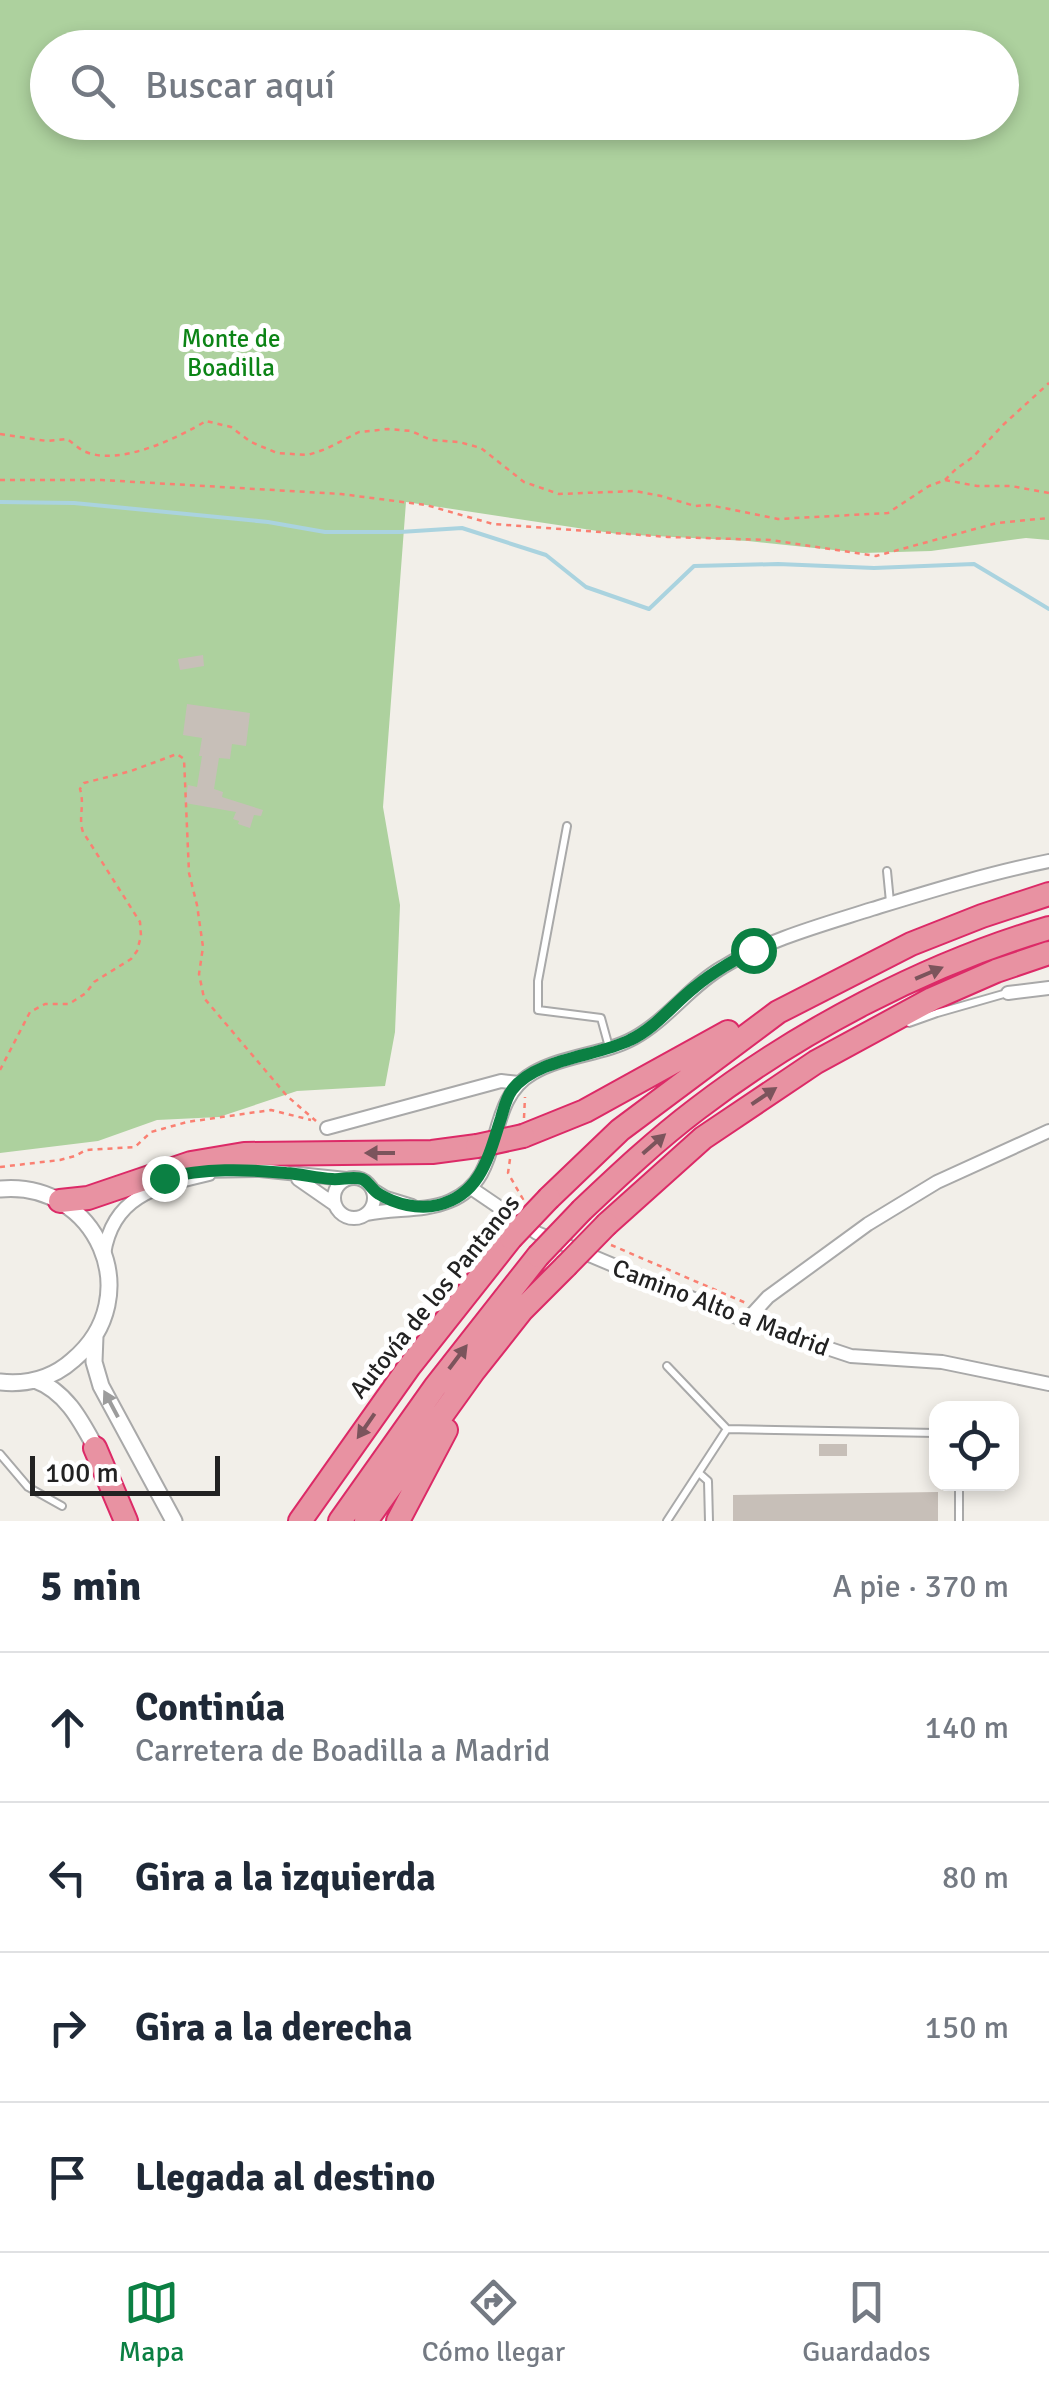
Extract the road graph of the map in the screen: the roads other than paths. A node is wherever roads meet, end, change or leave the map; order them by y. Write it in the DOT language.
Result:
graph roads {
  1 [pos="567,826"];
  2 [pos="1049,861"];
  3 [pos="886,871"];
  4 [pos="1049,894"];
  5 [pos="890,903"];
  6 [pos="1049,928"];
  7 [pos="1049,954"];
  8 [pos="1049,985"];
  9 [pos="1008,993"];
  10 [pos="778,1012"];
  11 [pos="610,1049"];
  12 [pos="816,1062"];
  13 [pos="519,1083"];
  14 [pos="327,1128"];
  15 [pos="1049,1131"];
  16 [pos="226,1170"];
  17 [pos="282,1172"];
  18 [pos="346,1179"];
  19 [pos="471,1188"];
  20 [pos="0,1189"];
  21 [pos="373,1190"];
  22 [pos="105,1193"];
  23 [pos="60,1201"];
  24 [pos="334,1204"];
  25 [pos="425,1207"];
  26 [pos="367,1214"];
  27 [pos="104,1254"];
  28 [pos="566,1266"];
  29 [pos="746,1321"];
  30 [pos="95,1336"];
  31 [pos="667,1366"];
  32 [pos="35,1380"];
  33 [pos="0,1382"];
  34 [pos="1049,1384"];
  35 [pos="727,1430"];
  36 [pos="929,1433"];
  37 [pos="95,1448"];
  38 [pos="0,1454"];
  39 [pos="699,1473"];
  40 [pos="960,1491"];
  41 [pos="62,1506"];
  42 [pos="126,1521"];
  43 [pos="135,1521"];
  44 [pos="174,1521"];
  45 [pos="300,1521"];
  46 [pos="340,1521"];
  47 [pos="366,1521"];
  48 [pos="398,1521"];
  49 [pos="667,1521"];
  50 [pos="709,1521"];
  51 [pos="959,1521"];
  1 -- 11 [label="lane"];
  2 -- 5 [label="street"];
  3 -- 5 [label="lane"];
  4 -- 10 [label="highway, Autovía de los Pantanos"];
  5 -- 11 [label="street"];
  46 -- 6 [label="highway, one-way, bridge"];
  7 -- 12 [label="highway"];
  8 -- 9 [label="street"];
  9 -- 12 [label="lane"];
  10 -- 22 [label="highway, one-way, bridge"];
  10 -- 45 [label="highway, Autovía de los Pantanos, one-way, bridge"];
  11 -- 13 [label="street"];
  28 -- 12 [label="highway, one-way, bridge"];
  13 -- 14 [label="street"];
  13 -- 19 [label="street"];
  15 -- 29 [label="street"];
  16 -- 17 [label="street"];
  16 -- 22 [label="street"];
  16 -- 27 [label="street"];
  17 -- 18 [label="street"];
  17 -- 24 [label="street"];
  18 -- 21 [label="street"];
  18 -- 24 [label="street"];
  19 -- 25 [label="street"];
  19 -- 29 [label="street, Camino Alto a Madrid"];
  20 -- 23 [label="street"];
  21 -- 25 [label="street"];
  21 -- 26 [label="street"];
  22 -- 23 [label="highway"];
  23 -- 27 [label="street"];
  24 -- 26 [label="street"];
  25 -- 26 [label="street"];
  27 -- 30 [label="street"];
  28 -- 47 [label="highway"];
  28 -- 48 [label="highway"];
  29 -- 34 [label="street, Camino Alto a Madrid"];
  30 -- 32 [label="street"];
  44 -- 30 [label="street, one-way"];
  31 -- 35 [label="lane"];
  32 -- 33 [label="street"];
  32 -- 37 [label="street"];
  35 -- 36 [label="lane"];
  35 -- 39 [label="lane"];
  37 -- 42 [label="highway"];
  37 -- 43 [label="street"];
  38 -- 41 [label="lane"];
  39 -- 49 [label="lane"];
  39 -- 50 [label="lane"];
  40 -- 51 [label="lane"];
}
